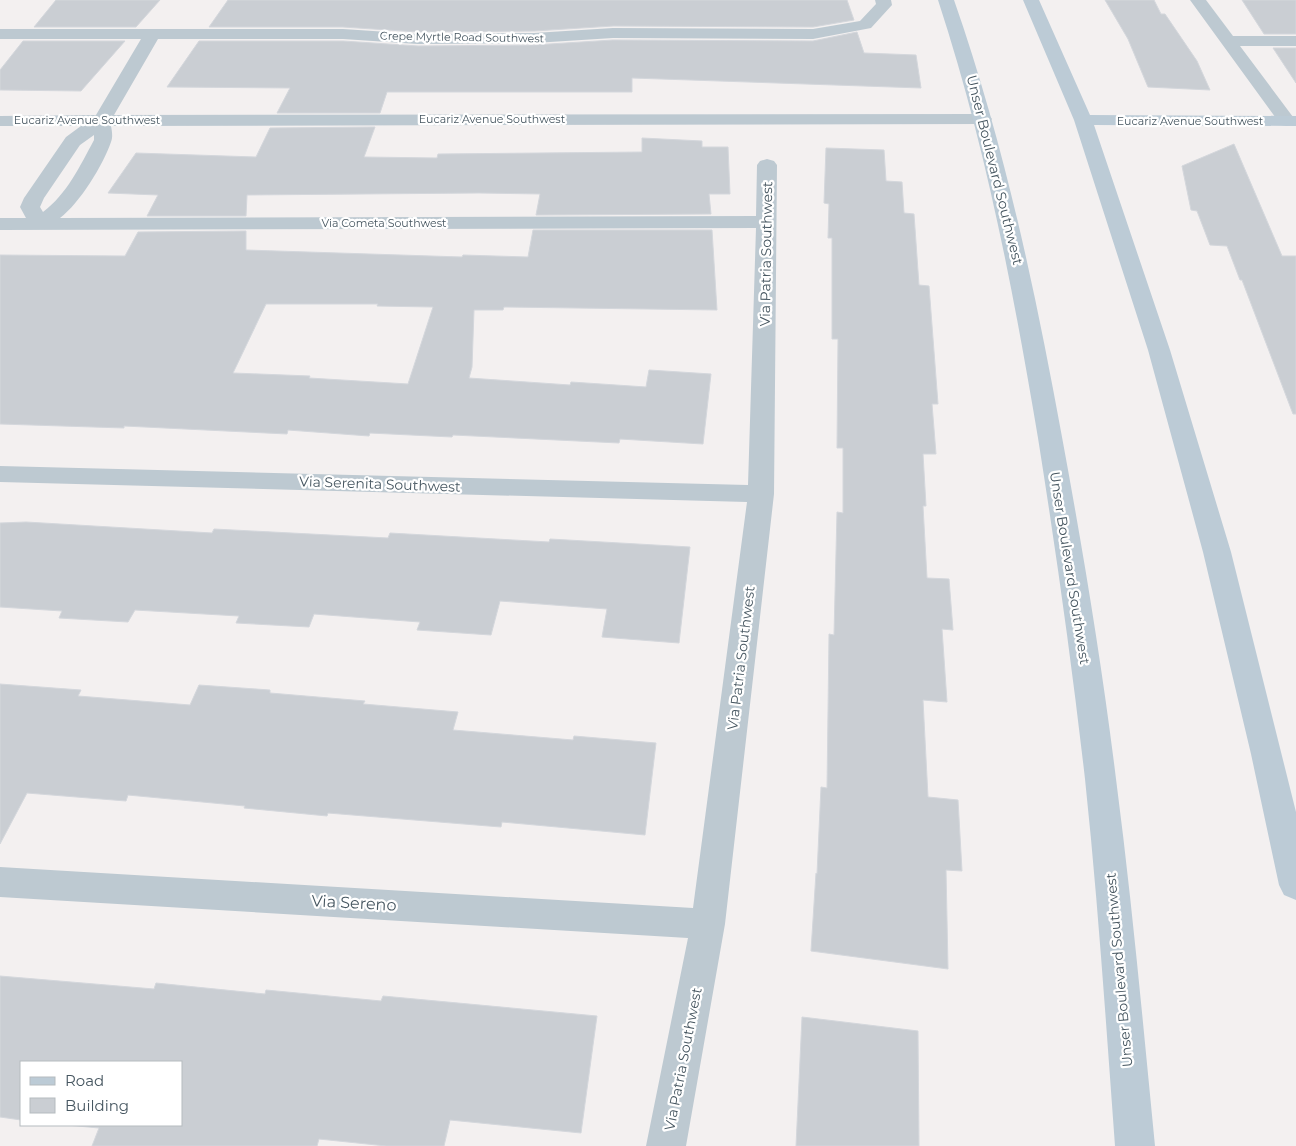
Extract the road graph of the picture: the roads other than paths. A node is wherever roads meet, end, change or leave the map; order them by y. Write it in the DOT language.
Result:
graph roads {
  1 [pos="946,0"];
  2 [pos="1031,0"];
  3 [pos="1198,0"];
  4 [pos="883,2"];
  5 [pos="153,33"];
  6 [pos="0,34"];
  7 [pos="1296,40"];
  8 [pos="1228,41"];
  9 [pos="983,119"];
  10 [pos="102,120"];
  11 [pos="1084,120"];
  12 [pos="0,121"];
  13 [pos="1292,121"];
  14 [pos="767,165"];
  15 [pos="767,222"];
  16 [pos="0,224"];
  17 [pos="38,224"];
  18 [pos="0,474"];
  19 [pos="761,494"];
  20 [pos="0,882"];
  21 [pos="1296,885"];
  22 [pos="708,924"];
  23 [pos="666,1146"];
  24 [pos="1135,1146"];
  1 -- 9 [label="main road, Unser Boulevard Southwest"];
  2 -- 11 [label="main road"];
  3 -- 8 [label="street"];
  4 -- 5 [label="street, Crepe Myrtle Road Southwest"];
  5 -- 6 [label="street, Crepe Myrtle Road Southwest"];
  5 -- 10 [label="street"];
  7 -- 8 [label="street"];
  8 -- 13 [label="street"];
  9 -- 10 [label="street, Eucariz Avenue Southwest"];
  9 -- 24 [label="main road, Unser Boulevard Southwest"];
  10 -- 12 [label="street, Eucariz Avenue Southwest"];
  10 -- 17 [label="street"];
  10 -- 17 [label="street"];
  11 -- 13 [label="main road, Eucariz Avenue Southwest"];
  11 -- 21 [label="main road"];
  14 -- 15 [label="street, Via Patria Southwest"];
  15 -- 17 [label="street, Via Cometa Southwest"];
  15 -- 19 [label="street, Via Patria Southwest"];
  16 -- 17 [label="street, Via Cometa Southwest"];
  18 -- 19 [label="street, Via Serenita Southwest"];
  19 -- 22 [label="street, Via Patria Southwest"];
  20 -- 22 [label="street, Via Sereno"];
  22 -- 23 [label="street, Via Patria Southwest"];
}
